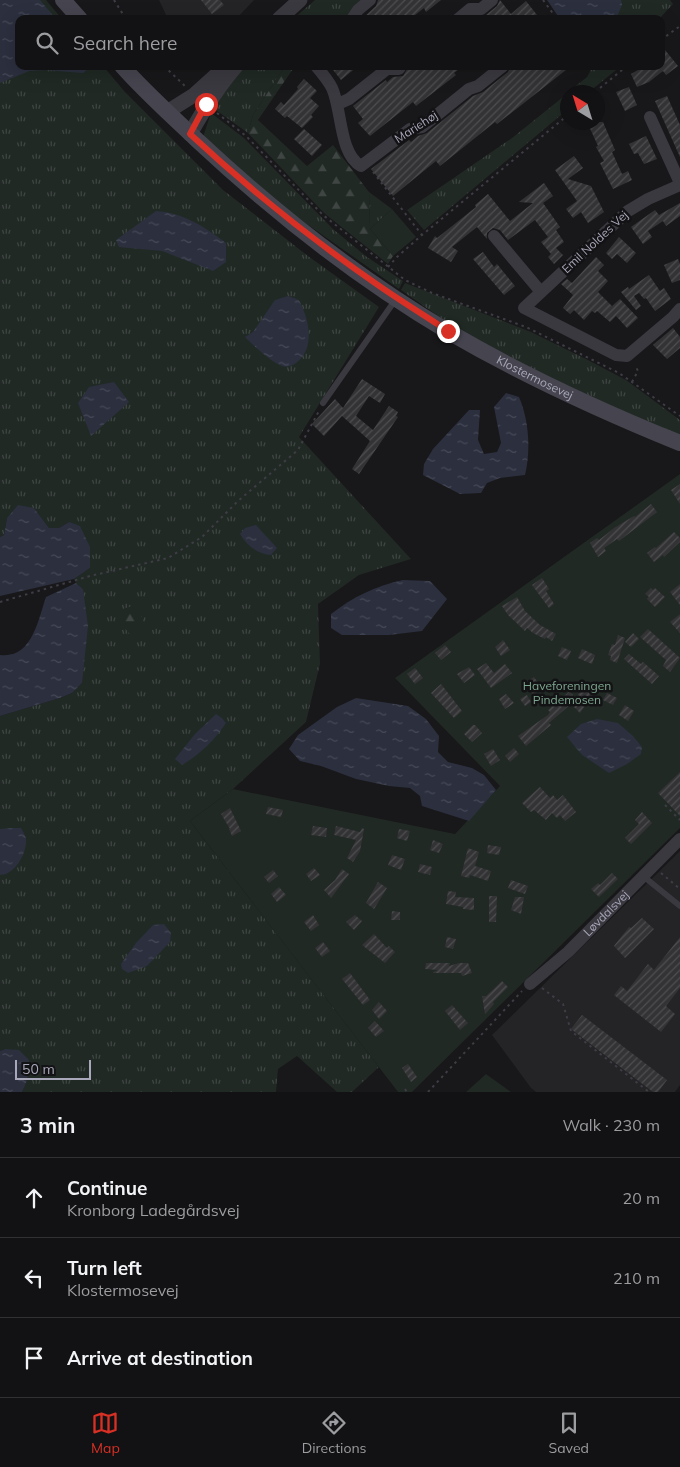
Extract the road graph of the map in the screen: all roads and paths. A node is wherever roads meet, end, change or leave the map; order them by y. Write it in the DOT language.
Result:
graph roads {
  1 [pos="63,0"];
  2 [pos="114,0"];
  3 [pos="300,0"];
  4 [pos="370,0"];
  5 [pos="492,0"];
  6 [pos="542,0"];
  7 [pos="76,15"];
  8 [pos="123,15"];
  9 [pos="283,15"];
  10 [pos="355,15"];
  11 [pos="463,15"];
  12 [pos="554,15"];
  13 [pos="680,26"];
  14 [pos="665,37"];
  15 [pos="126,70"];
  16 [pos="168,70"];
  17 [pos="222,70"];
  18 [pos="232,70"];
  19 [pos="320,70"];
  20 [pos="386,70"];
  21 [pos="497,70"];
  22 [pos="622,70"];
  23 [pos="604,85"];
  24 [pos="194,95"];
  25 [pos="206,104"];
  26 [pos="338,104"];
  27 [pos="167,112"];
  28 [pos="650,117"];
  29 [pos="560,122"];
  30 [pos="190,134"];
  31 [pos="366,164"];
  32 [pos="680,184"];
  33 [pos="422,235"];
  34 [pos="494,236"];
  35 [pos="388,267"];
  36 [pos="541,292"];
  37 [pos="397,298"];
  38 [pos="680,309"];
  39 [pos="627,356"];
  40 [pos="632,382"];
  41 [pos="323,403"];
  42 [pos="680,416"];
  43 [pos="680,443"];
  44 [pos="0,602"];
  45 [pos="665,805"];
  46 [pos="680,820"];
  47 [pos="680,839"];
  48 [pos="653,866"];
  49 [pos="643,876"];
  50 [pos="680,889"];
  51 [pos="680,906"];
  52 [pos="530,984"];
  53 [pos="428,1092"];
  54 [pos="649,1092"];
  1 -- 7 [label="main road"];
  2 -- 8 [label="path"];
  3 -- 9 [label="street"];
  4 -- 10 [label="street"];
  5 -- 11 [label="street"];
  6 -- 12 [label="path"];
  13 -- 14 [label="path"];
  15 -- 27 [label="main road, Klostermosevej"];
  16 -- 24 [label="path"];
  17 -- 24 [label="street"];
  18 -- 25 [label="street"];
  19 -- 26 [label="street"];
  20 -- 26 [label="street"];
  21 -- 31 [label="street, Mariehøj"];
  22 -- 23 [label="path"];
  24 -- 27 [label="street"];
  25 -- 30 [label="street"];
  25 -- 35 [label="path"];
  26 -- 31 [label="street"];
  27 -- 30 [label="main road, Klostermosevej"];
  28 -- 32 [label="street, Emil Noldes Vej"];
  29 -- 33 [label="path"];
  30 -- 37 [label="main road, Klostermosevej"];
  31 -- 33 [label="path"];
  32 -- 36 [label="street, Emil Noldes Vej"];
  33 -- 35 [label="path"];
  34 -- 36 [label="street"];
  35 -- 40 [label="path"];
  36 -- 39 [label="street, Emil Noldes Vej"];
  37 -- 41 [label="lane"];
  37 -- 43 [label="main road, Klostermosevej"];
  38 -- 39 [label="street"];
  39 -- 40 [label="path"];
  40 -- 42 [label="path"];
  41 -- 44 [label="path"];
  45 -- 46 [label="path"];
  47 -- 48 [label="street, Løvdalsvej"];
  48 -- 49 [label="street, Løvdalsvej"];
  48 -- 50 [label="path"];
  49 -- 51 [label="lane"];
  49 -- 52 [label="street, Løvdalsvej"];
  52 -- 53 [label="path"];
  52 -- 54 [label="path"];
}
